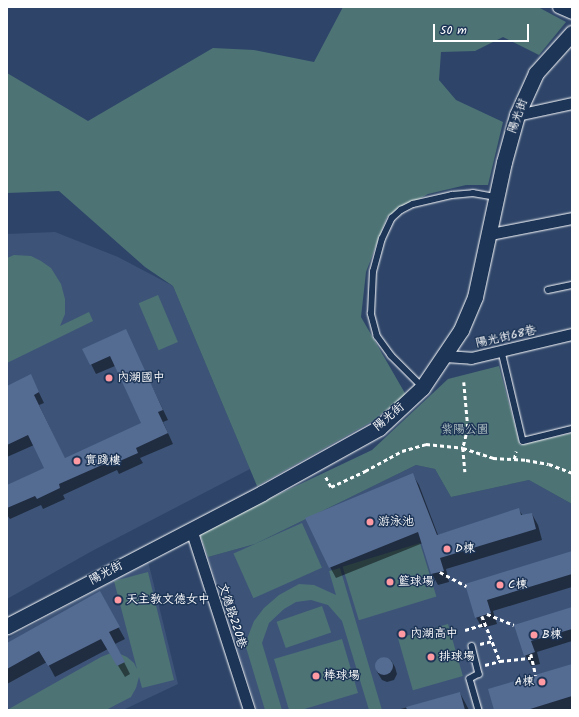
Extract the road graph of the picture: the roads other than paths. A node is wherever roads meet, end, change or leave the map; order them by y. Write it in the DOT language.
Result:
graph roads {
  1 [pos="558,7"];
  2 [pos="572,13"];
  3 [pos="572,33"];
  4 [pos="572,104"];
  5 [pos="516,115"];
  6 [pos="496,197"];
  7 [pos="572,218"];
  8 [pos="490,234"];
  9 [pos="572,285"];
  10 [pos="548,290"];
  11 [pos="572,334"];
  12 [pos="502,352"];
  13 [pos="446,356"];
  14 [pos="422,388"];
  15 [pos="572,429"];
  16 [pos="191,529"];
  17 [pos="7,626"];
  18 [pos="472,646"];
  19 [pos="249,710"];
  20 [pos="479,710"];
  1 -- 2 [label="street"];
  3 -- 5 [label="street, 陽光街"];
  4 -- 5 [label="street"];
  5 -- 6 [label="street, 陽光街"];
  6 -- 8 [label="street, 陽光街"];
  6 -- 14 [label="lane"];
  7 -- 8 [label="street"];
  8 -- 13 [label="street, 陽光街"];
  9 -- 10 [label="lane"];
  11 -- 12 [label="street, 陽光街68巷"];
  12 -- 13 [label="street, 陽光街68巷"];
  12 -- 15 [label="lane"];
  13 -- 14 [label="street, 陽光街"];
  14 -- 16 [label="street, 陽光街"];
  16 -- 17 [label="street, 陽光街"];
  16 -- 19 [label="street, 文德路220巷"];
  18 -- 20 [label="lane"];
}
